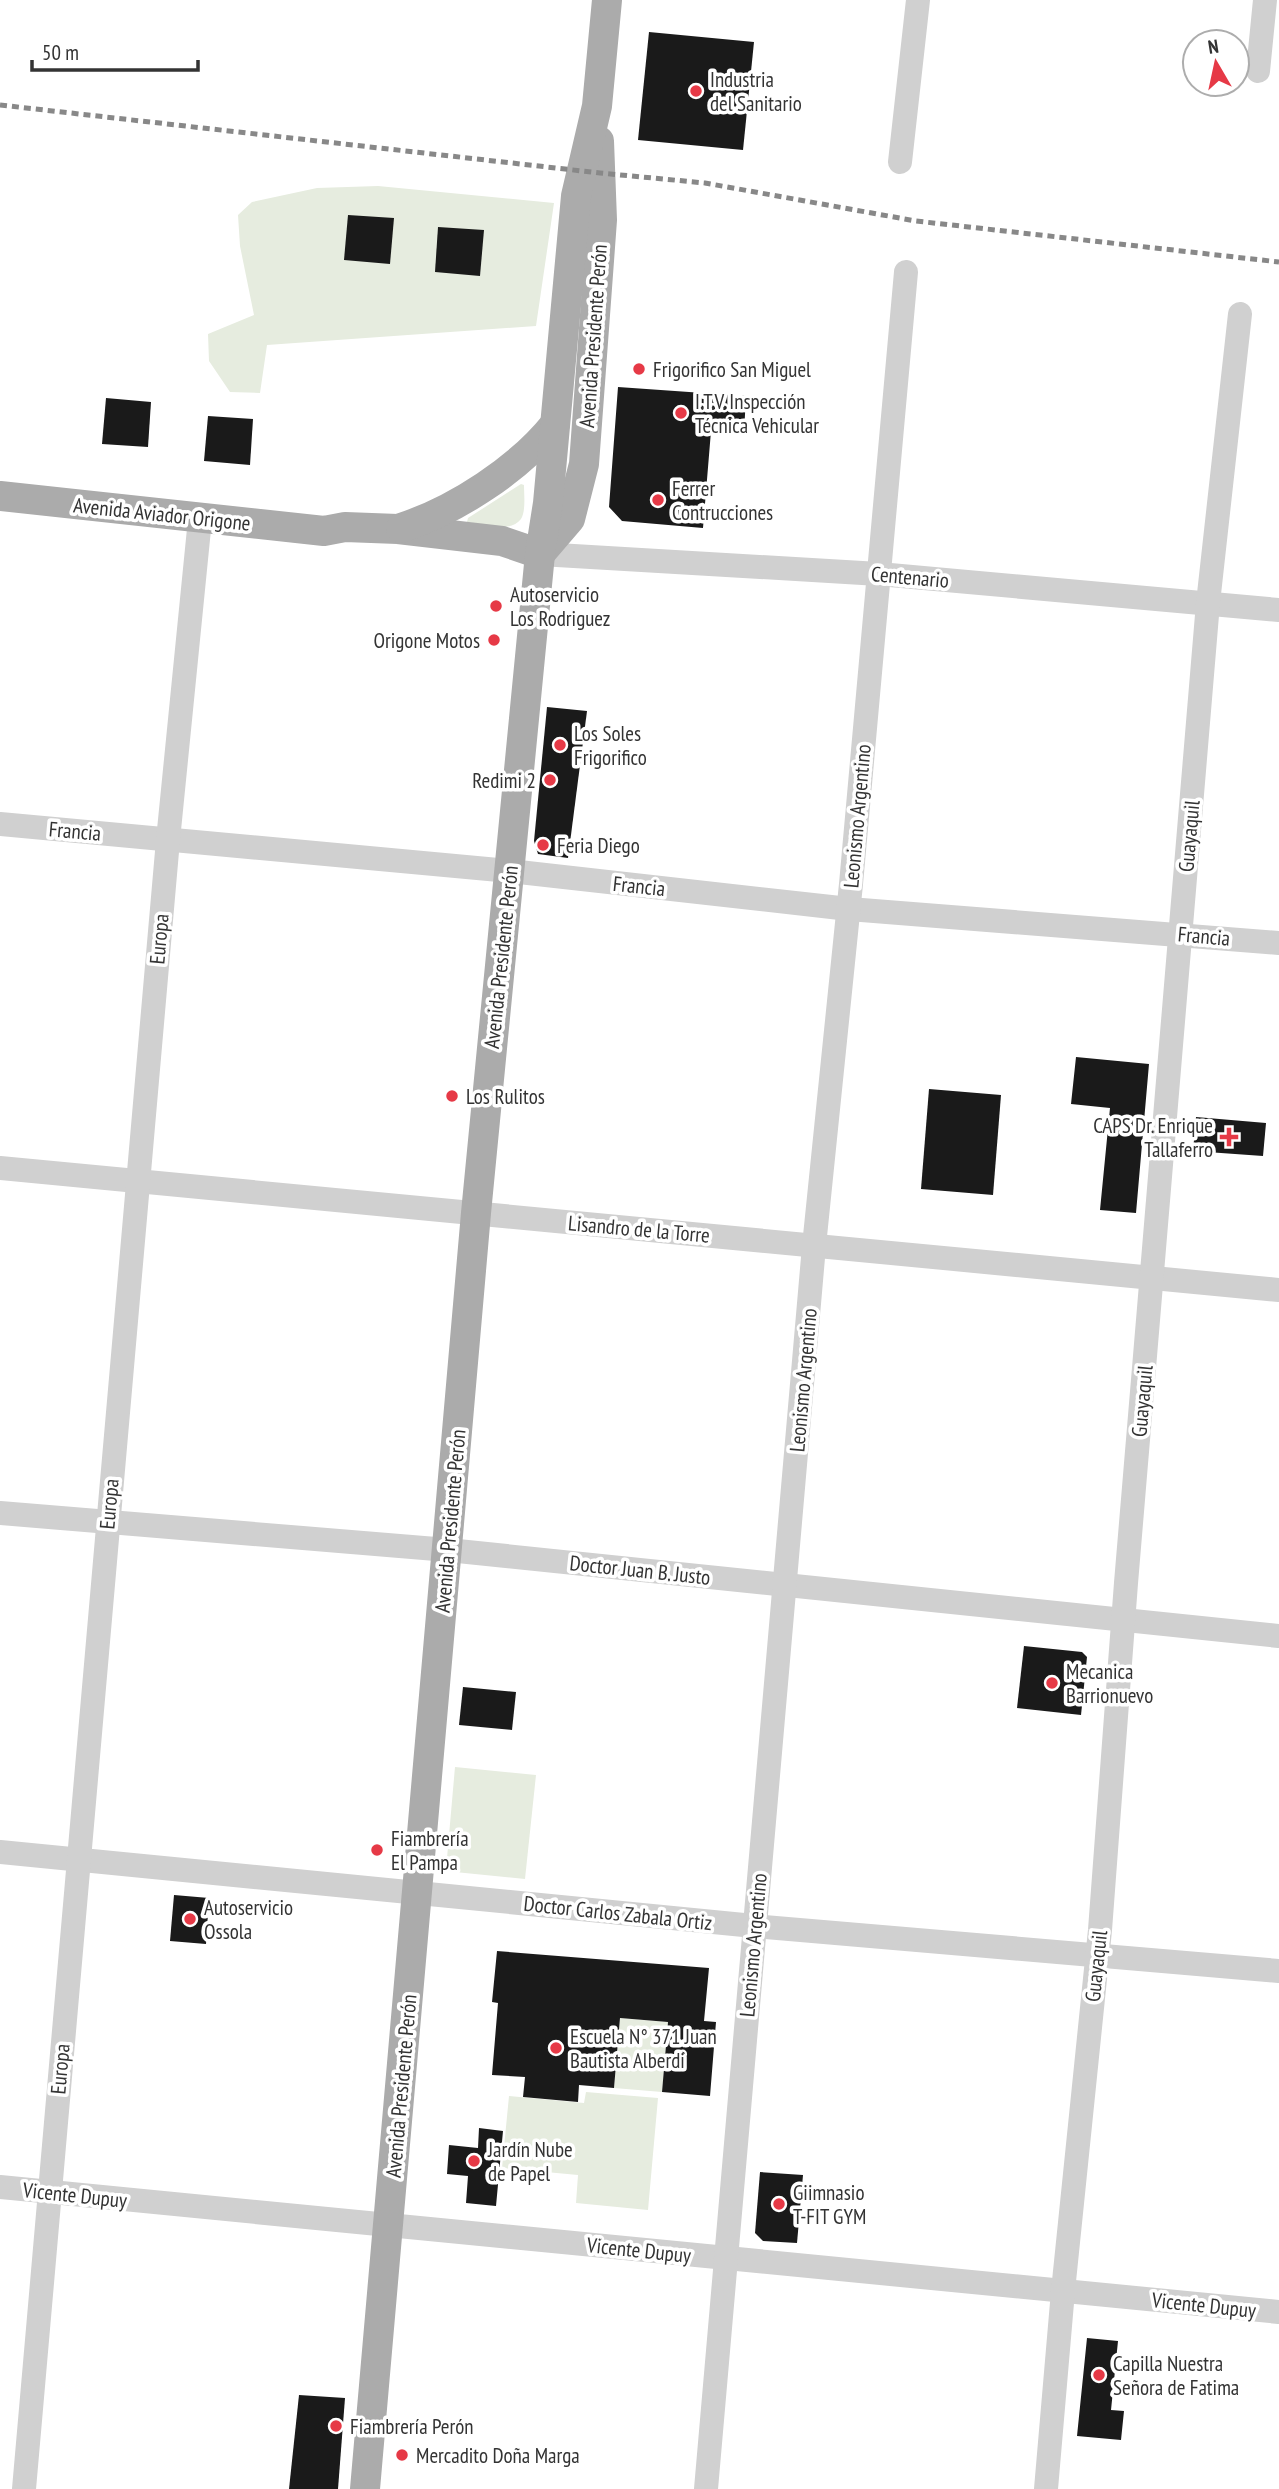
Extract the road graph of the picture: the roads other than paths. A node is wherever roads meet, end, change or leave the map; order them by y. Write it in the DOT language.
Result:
graph roads {
  1 [pos="607,0"];
  2 [pos="918,0"];
  3 [pos="1265,0"];
  4 [pos="1258,71"];
  5 [pos="597,106"];
  6 [pos="900,162"];
  7 [pos="906,272"];
  8 [pos="1240,314"];
  9 [pos="555,424"];
  10 [pos="0,496"];
  11 [pos="200,519"];
  12 [pos="398,529"];
  13 [pos="324,531"];
  14 [pos="540,554"];
  15 [pos="879,574"];
  16 [pos="1208,603"];
  17 [pos="1279,610"];
  18 [pos="0,824"];
  19 [pos="168,840"];
  20 [pos="510,871"];
  21 [pos="849,909"];
  22 [pos="1181,934"];
  23 [pos="1279,943"];
  24 [pos="0,1168"];
  25 [pos="138,1181"];
  26 [pos="476,1213"];
  27 [pos="814,1246"];
  28 [pos="1152,1278"];
  29 [pos="1279,1290"];
  30 [pos="0,1513"];
  31 [pos="108,1523"];
  32 [pos="448,1550"];
  33 [pos="785,1584"];
  34 [pos="1123,1621"];
  35 [pos="1279,1636"];
  36 [pos="0,1852"];
  37 [pos="78,1860"];
  38 [pos="418,1893"];
  39 [pos="754,1926"];
  40 [pos="1097,1955"];
  41 [pos="1279,1971"];
  42 [pos="0,2187"];
  43 [pos="50,2192"];
  44 [pos="388,2225"];
  45 [pos="727,2258"];
  46 [pos="1063,2291"];
  47 [pos="1279,2312"];
  48 [pos="24,2489"];
  49 [pos="365,2489"];
  50 [pos="706,2489"];
  51 [pos="1046,2489"];
  1 -- 5 [label="main road, Avenida Presidente Perón"];
  2 -- 6 [label="street"];
  3 -- 4 [label="street"];
  5 -- 9 [label="main road, Avenida Presidente Perón"];
  5 -- 14 [label="main road, Avenida Presidente Perón"];
  7 -- 15 [label="street, Leonismo Argentino"];
  8 -- 16 [label="street, Guayaquil"];
  9 -- 12 [label="main road"];
  9 -- 14 [label="main road, Avenida Presidente Perón"];
  10 -- 11 [label="main road, Avenida Aviador Origone"];
  11 -- 13 [label="main road, Avenida Aviador Origone"];
  11 -- 19 [label="street, Europa"];
  12 -- 13 [label="main road, Avenida Aviador Origone"];
  12 -- 14 [label="main road, Avenida Aviador Origone"];
  13 -- 14 [label="main road, Avenida Aviador Origone"];
  14 -- 15 [label="street, Centenario"];
  14 -- 20 [label="main road, Avenida Presidente Perón"];
  15 -- 16 [label="street, Centenario"];
  15 -- 21 [label="street, Leonismo Argentino"];
  16 -- 17 [label="street, Centenario"];
  16 -- 22 [label="street, Guayaquil"];
  18 -- 19 [label="street, Francia"];
  19 -- 20 [label="street, Francia"];
  19 -- 25 [label="street, Europa"];
  20 -- 21 [label="street, Francia"];
  20 -- 26 [label="main road, Avenida Presidente Perón"];
  21 -- 22 [label="street, Francia"];
  21 -- 27 [label="street, Leonismo Argentino"];
  22 -- 23 [label="street, Francia"];
  22 -- 28 [label="street, Guayaquil"];
  24 -- 25 [label="street, Lisandro de la Torre"];
  25 -- 26 [label="street, Lisandro de la Torre"];
  25 -- 31 [label="street, Europa"];
  26 -- 27 [label="street, Lisandro de la Torre"];
  26 -- 32 [label="main road, Avenida Presidente Perón"];
  27 -- 28 [label="street, Lisandro de la Torre"];
  27 -- 33 [label="street, Leonismo Argentino"];
  28 -- 29 [label="street, Lisandro de la Torre"];
  28 -- 34 [label="street, Guayaquil"];
  30 -- 31 [label="street, Doctor Juan B. Justo"];
  31 -- 32 [label="street, Doctor Juan B. Justo"];
  31 -- 37 [label="street, Europa"];
  32 -- 33 [label="street, Doctor Juan B. Justo"];
  32 -- 38 [label="main road, Avenida Presidente Perón"];
  33 -- 34 [label="street, Doctor Juan B. Justo"];
  33 -- 39 [label="street, Leonismo Argentino"];
  34 -- 35 [label="street, Doctor Juan B. Justo"];
  34 -- 40 [label="street, Guayaquil"];
  36 -- 37 [label="street, Doctor Carlos Zabala Ortiz"];
  37 -- 38 [label="street, Doctor Carlos Zabala Ortiz"];
  37 -- 43 [label="street, Europa"];
  38 -- 39 [label="street, Doctor Carlos Zabala Ortiz"];
  38 -- 44 [label="main road, Avenida Presidente Perón"];
  39 -- 40 [label="street, Doctor Carlos Zabala Ortiz"];
  39 -- 45 [label="street, Leonismo Argentino"];
  40 -- 41 [label="street, Doctor Carlos Zabala Ortiz"];
  40 -- 46 [label="street, Guayaquil"];
  42 -- 43 [label="street, Vicente Dupuy"];
  43 -- 44 [label="street, Vicente Dupuy"];
  43 -- 48 [label="street, Europa"];
  44 -- 45 [label="street, Vicente Dupuy"];
  44 -- 49 [label="main road, Avenida Presidente Perón"];
  45 -- 46 [label="street, Vicente Dupuy"];
  45 -- 50 [label="street, Leonismo Argentino"];
  46 -- 47 [label="street, Vicente Dupuy"];
  46 -- 51 [label="street, Guayaquil"];
}
